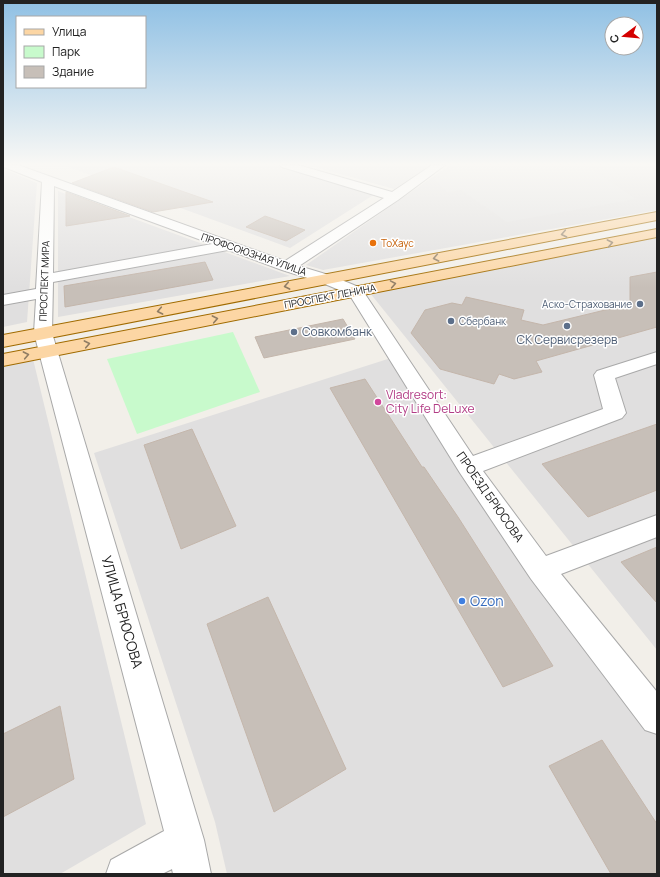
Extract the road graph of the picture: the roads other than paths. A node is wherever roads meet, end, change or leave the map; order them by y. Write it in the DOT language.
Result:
graph roads {
  1 [pos="47,206"];
  2 [pos="117,206"];
  3 [pos="380,206"];
  4 [pos="657,216"];
  5 [pos="657,234"];
  6 [pos="228,246"];
  7 [pos="287,267"];
  8 [pos="326,279"];
  9 [pos="44,286"];
  10 [pos="355,291"];
  11 [pos="3,300"];
  12 [pos="3,341"];
  13 [pos="46,342"];
  14 [pos="657,358"];
  15 [pos="3,360"];
  16 [pos="468,467"];
  17 [pos="657,526"];
  18 [pos="541,570"];
  19 [pos="657,718"];
  20 [pos="188,857"];
  21 [pos="125,874"];
  1 -- 9 [label="street, ПРОСПЕКТ МИРА"];
  2 -- 6 [label="street, ПРОФСОЮЗНАЯ УЛИЦА"];
  3 -- 7 [label="street"];
  4 -- 8 [label="main road, ПРОСПЕКТ ЛЕНИНА, one-way"];
  10 -- 5 [label="main road, ПРОСПЕКТ ЛЕНИНА, one-way"];
  6 -- 7 [label="street, ПРОФСОЮЗНАЯ УЛИЦА"];
  6 -- 9 [label="street"];
  7 -- 8 [label="street, ПРОФСОЮЗНАЯ УЛИЦА"];
  8 -- 10 [label="street"];
  8 -- 13 [label="main road, ПРОСПЕКТ ЛЕНИНА, one-way"];
  9 -- 11 [label="street"];
  9 -- 13 [label="street, ПРОСПЕКТ МИРА"];
  13 -- 10 [label="main road, ПРОСПЕКТ ЛЕНИНА, one-way"];
  10 -- 16 [label="street, ПРОЕЗД БРЮСОВА"];
  12 -- 13 [label="main road, ПРОСПЕКТ ЛЕНИНА"];
  15 -- 13 [label="main road, ПРОСПЕКТ ЛЕНИНА, one-way"];
  13 -- 20 [label="street, УЛИЦА БРЮСОВА"];
  14 -- 16 [label="street"];
  16 -- 18 [label="street, ПРОЕЗД БРЮСОВА"];
  17 -- 18 [label="street"];
  18 -- 19 [label="street, ПРОЕЗД БРЮСОВА"];
  20 -- 21 [label="street"];
}
